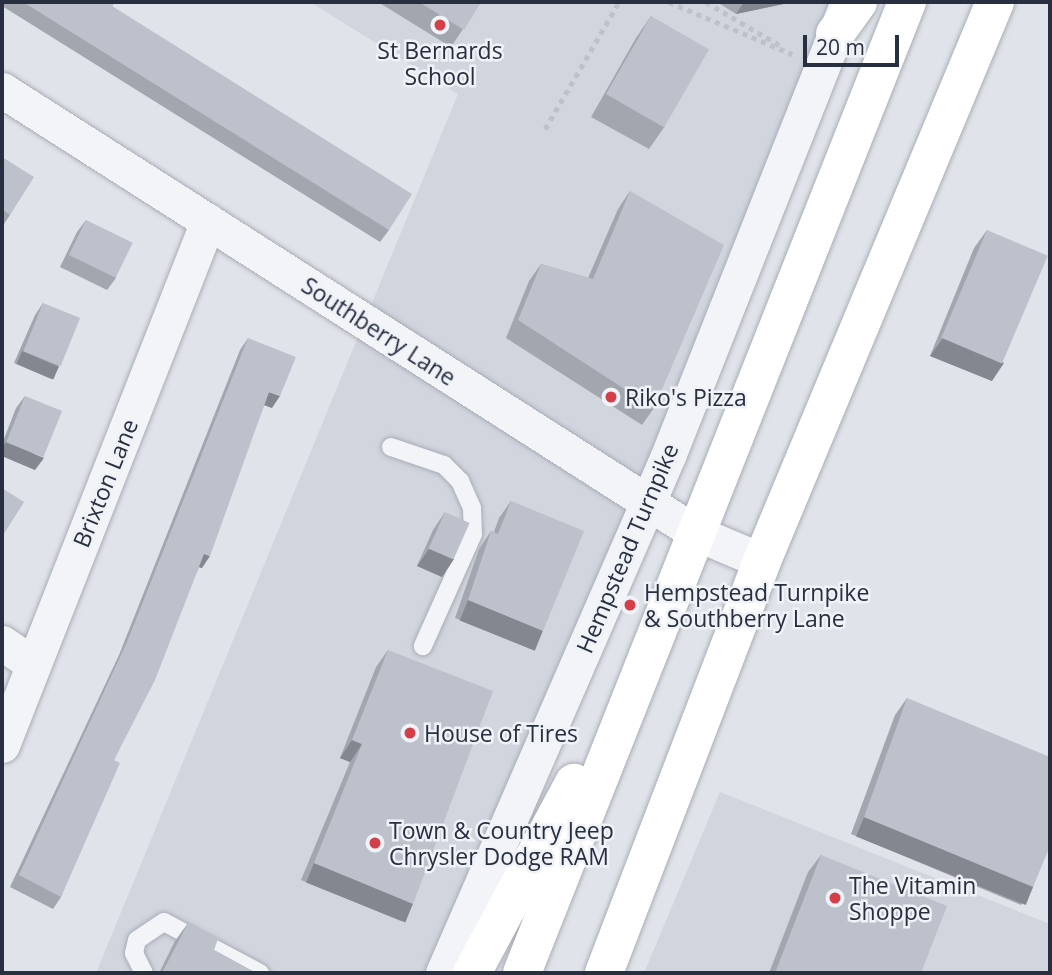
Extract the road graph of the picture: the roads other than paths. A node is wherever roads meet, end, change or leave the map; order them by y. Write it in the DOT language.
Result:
graph roads {
  1 [pos="858,2"];
  2 [pos="907,2"];
  3 [pos="995,2"];
  4 [pos="842,18"];
  5 [pos="2,90"];
  6 [pos="208,221"];
  7 [pos="391,447"];
  8 [pos="648,503"];
  9 [pos="696,533"];
  10 [pos="762,561"];
  11 [pos="657,626"];
  12 [pos="2,643"];
  13 [pos="423,646"];
  14 [pos="33,664"];
  15 [pos="2,745"];
  16 [pos="144,973"];
  17 [pos="260,973"];
  18 [pos="443,973"];
  19 [pos="472,973"];
  20 [pos="522,973"];
  21 [pos="604,973"];
  1 -- 4 [label="main road"];
  2 -- 9 [label="main road"];
  3 -- 10 [label="main road"];
  4 -- 8 [label="street, Hempstead Turnpike"];
  5 -- 6 [label="street, Southberry Lane"];
  6 -- 8 [label="street, Southberry Lane"];
  6 -- 14 [label="street, Brixton Lane"];
  7 -- 13 [label="lane"];
  8 -- 9 [label="street, Southberry Lane"];
  8 -- 18 [label="street, Hempstead Turnpike"];
  9 -- 10 [label="street, Southberry Lane"];
  9 -- 11 [label="main road"];
  10 -- 21 [label="main road"];
  11 -- 19 [label="main road"];
  11 -- 20 [label="main road"];
  12 -- 14 [label="street"];
  14 -- 15 [label="street, Brixton Lane"];
  16 -- 17 [label="lane"];
}
